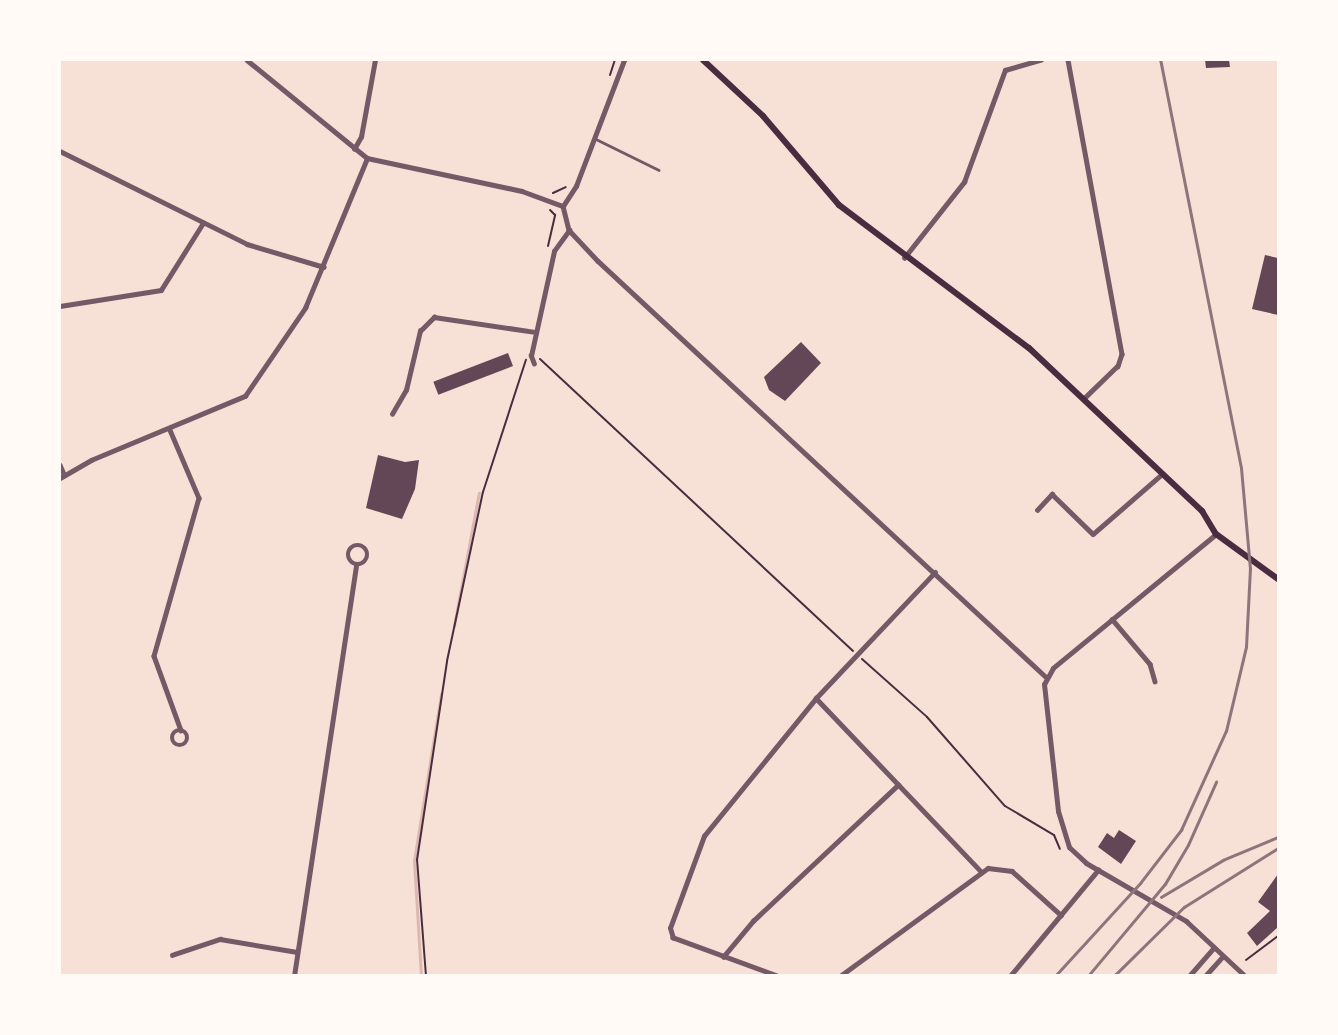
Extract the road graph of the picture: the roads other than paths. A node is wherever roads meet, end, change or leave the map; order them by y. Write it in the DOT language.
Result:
graph roads {
  1 [pos="247,60"];
  2 [pos="376,60"];
  3 [pos="624,60"];
  4 [pos="703,60"];
  5 [pos="1041,60"];
  6 [pos="1068,60"];
  7 [pos="594,138"];
  8 [pos="355,149"];
  9 [pos="60,151"];
  10 [pos="367,158"];
  11 [pos="659,170"];
  12 [pos="564,206"];
  13 [pos="203,223"];
  14 [pos="569,230"];
  15 [pos="904,258"];
  16 [pos="324,267"];
  17 [pos="60,306"];
  18 [pos="536,332"];
  19 [pos="534,364"];
  20 [pos="1084,399"];
  21 [pos="392,414"];
  22 [pos="170,429"];
  23 [pos="60,465"];
  24 [pos="1163,473"];
  25 [pos="62,476"];
  26 [pos="1037,510"];
  27 [pos="1216,534"];
  28 [pos="356,565"];
  29 [pos="935,572"];
  30 [pos="1279,579"];
  31 [pos="1111,619"];
  32 [pos="1046,677"];
  33 [pos="1155,681"];
  34 [pos="816,698"];
  35 [pos="181,730"];
  36 [pos="898,785"];
  37 [pos="1098,870"];
  38 [pos="981,872"];
  39 [pos="1061,915"];
  40 [pos="1214,947"];
  41 [pos="297,952"];
  42 [pos="172,955"];
  43 [pos="1223,956"];
  44 [pos="723,957"];
  45 [pos="294,975"];
  46 [pos="777,975"];
  47 [pos="840,975"];
  48 [pos="1010,975"];
  49 [pos="1189,975"];
  50 [pos="1205,975"];
  51 [pos="1245,975"];
  1 -- 8 [label="street"];
  2 -- 8 [label="street"];
  3 -- 7 [label="street"];
  4 -- 15 [label="main road"];
  5 -- 15 [label="street"];
  6 -- 20 [label="street"];
  7 -- 11 [label="lane"];
  7 -- 12 [label="street"];
  8 -- 10 [label="street"];
  9 -- 13 [label="street"];
  10 -- 12 [label="street"];
  10 -- 16 [label="street"];
  12 -- 14 [label="street"];
  13 -- 16 [label="street"];
  13 -- 17 [label="street"];
  14 -- 18 [label="street"];
  14 -- 29 [label="street"];
  15 -- 20 [label="main road"];
  16 -- 22 [label="street"];
  18 -- 19 [label="street"];
  18 -- 21 [label="street"];
  20 -- 24 [label="main road"];
  22 -- 25 [label="street"];
  22 -- 35 [label="street"];
  23 -- 25 [label="street"];
  24 -- 26 [label="street"];
  24 -- 27 [label="main road"];
  27 -- 30 [label="main road"];
  27 -- 31 [label="street"];
  28 -- 28 [label="street"];
  28 -- 41 [label="street"];
  29 -- 32 [label="street"];
  29 -- 34 [label="street"];
  31 -- 32 [label="street"];
  31 -- 33 [label="street"];
  32 -- 37 [label="street"];
  34 -- 36 [label="street"];
  34 -- 44 [label="street"];
  36 -- 38 [label="street"];
  36 -- 44 [label="street"];
  37 -- 39 [label="street"];
  37 -- 40 [label="street"];
  38 -- 39 [label="street"];
  38 -- 47 [label="street"];
  39 -- 48 [label="street"];
  40 -- 43 [label="street"];
  40 -- 49 [label="street"];
  41 -- 42 [label="street"];
  41 -- 45 [label="street"];
  43 -- 50 [label="street"];
  43 -- 51 [label="street"];
  44 -- 46 [label="street"];
}
